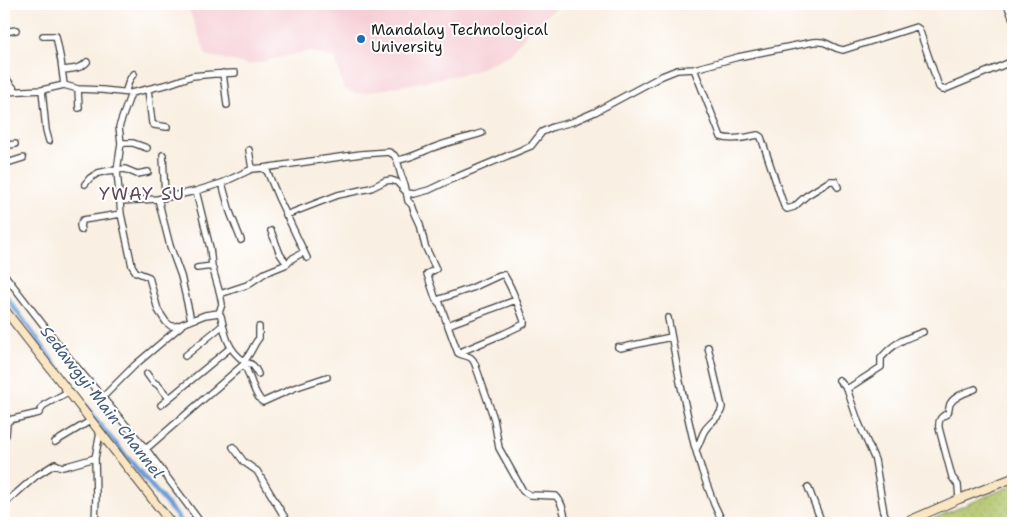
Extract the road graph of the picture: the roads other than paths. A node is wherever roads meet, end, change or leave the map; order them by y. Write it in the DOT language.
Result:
graph roads {
  1 [pos="1013,4"];
  2 [pos="1013,19"];
  3 [pos="16,30"];
  4 [pos="4,32"];
  5 [pos="43,36"];
  6 [pos="88,62"];
  7 [pos="1013,62"];
  8 [pos="694,69"];
  9 [pos="62,70"];
  10 [pos="223,73"];
  11 [pos="236,73"];
  12 [pos="134,74"];
  13 [pos="4,76"];
  14 [pos="64,85"];
  15 [pos="78,89"];
  16 [pos="148,89"];
  17 [pos="42,90"];
  18 [pos="16,91"];
  19 [pos="4,92"];
  20 [pos="128,93"];
  21 [pos="227,105"];
  22 [pos="79,108"];
  23 [pos="167,127"];
  24 [pos="482,133"];
  25 [pos="50,142"];
  26 [pos="14,144"];
  27 [pos="121,144"];
  28 [pos="4,146"];
  29 [pos="147,148"];
  30 [pos="249,150"];
  31 [pos="163,155"];
  32 [pos="23,158"];
  33 [pos="397,160"];
  34 [pos="4,164"];
  35 [pos="264,168"];
  36 [pos="252,169"];
  37 [pos="117,170"];
  38 [pos="148,172"];
  39 [pos="222,183"];
  40 [pos="85,184"];
  41 [pos="838,187"];
  42 [pos="196,191"];
  43 [pos="407,193"];
  44 [pos="166,197"];
  45 [pos="158,199"];
  46 [pos="121,201"];
  47 [pos="121,214"];
  48 [pos="286,215"];
  49 [pos="80,230"];
  50 [pos="271,231"];
  51 [pos="241,240"];
  52 [pos="287,264"];
  53 [pos="212,266"];
  54 [pos="197,268"];
  55 [pos="4,274"];
  56 [pos="220,294"];
  57 [pos="516,300"];
  58 [pos="440,304"];
  59 [pos="4,309"];
  60 [pos="218,313"];
  61 [pos="668,318"];
  62 [pos="191,320"];
  63 [pos="182,325"];
  64 [pos="223,325"];
  65 [pos="449,325"];
  66 [pos="259,327"];
  67 [pos="924,332"];
  68 [pos="671,337"];
  69 [pos="618,347"];
  70 [pos="230,348"];
  71 [pos="708,348"];
  72 [pos="458,353"];
  73 [pos="185,356"];
  74 [pos="244,363"];
  75 [pos="147,374"];
  76 [pos="258,374"];
  77 [pos="327,376"];
  78 [pos="840,380"];
  79 [pos="975,389"];
  80 [pos="848,390"];
  81 [pos="68,392"];
  82 [pos="103,397"];
  83 [pos="169,398"];
  84 [pos="161,405"];
  85 [pos="4,409"];
  86 [pos="90,421"];
  87 [pos="8,422"];
  88 [pos="100,433"];
  89 [pos="6,435"];
  90 [pos="55,442"];
  91 [pos="233,447"];
  92 [pos="146,449"];
  93 [pos="696,449"];
  94 [pos="95,458"];
  95 [pos="1013,478"];
  96 [pos="808,487"];
  97 [pos="960,499"];
  98 [pos="4,504"];
  99 [pos="95,523"];
  100 [pos="171,523"];
  101 [pos="201,523"];
  102 [pos="288,523"];
  103 [pos="566,523"];
  104 [pos="723,523"];
  105 [pos="822,523"];
  106 [pos="889,523"];
  107 [pos="904,523"];
  1 -- 2 [label="street"];
  3 -- 4 [label="street"];
  5 -- 9 [label="street"];
  6 -- 9 [label="street"];
  7 -- 8 [label="street"];
  8 -- 41 [label="street"];
  8 -- 43 [label="street"];
  9 -- 14 [label="street"];
  10 -- 11 [label="street"];
  10 -- 16 [label="street"];
  10 -- 21 [label="street"];
  12 -- 20 [label="street"];
  13 -- 18 [label="street"];
  14 -- 15 [label="street"];
  14 -- 17 [label="street"];
  15 -- 20 [label="street"];
  15 -- 22 [label="street"];
  16 -- 20 [label="street"];
  16 -- 23 [label="street"];
  17 -- 18 [label="street"];
  17 -- 25 [label="street"];
  18 -- 19 [label="street"];
  20 -- 27 [label="street"];
  24 -- 33 [label="street"];
  26 -- 28 [label="street"];
  27 -- 29 [label="street"];
  27 -- 37 [label="street"];
  30 -- 36 [label="street"];
  31 -- 44 [label="street"];
  32 -- 34 [label="street"];
  33 -- 35 [label="street"];
  33 -- 43 [label="street"];
  35 -- 36 [label="street"];
  35 -- 48 [label="street"];
  36 -- 39 [label="street"];
  37 -- 38 [label="street"];
  37 -- 40 [label="street"];
  37 -- 46 [label="street"];
  39 -- 42 [label="street"];
  39 -- 51 [label="street"];
  42 -- 44 [label="street"];
  42 -- 53 [label="street"];
  43 -- 48 [label="street"];
  43 -- 58 [label="street"];
  44 -- 45 [label="street"];
  45 -- 46 [label="street"];
  45 -- 62 [label="street"];
  46 -- 47 [label="street"];
  47 -- 49 [label="street"];
  47 -- 63 [label="street"];
  48 -- 52 [label="street"];
  50 -- 52 [label="street"];
  52 -- 56 [label="street"];
  53 -- 54 [label="street"];
  53 -- 56 [label="street"];
  55 -- 82 [label="street"];
  56 -- 60 [label="street"];
  57 -- 58 [label="street"];
  57 -- 65 [label="street"];
  57 -- 72 [label="street"];
  58 -- 65 [label="street"];
  59 -- 81 [label="street"];
  60 -- 62 [label="street"];
  60 -- 64 [label="street"];
  61 -- 68 [label="street"];
  62 -- 63 [label="street"];
  63 -- 82 [label="street"];
  64 -- 70 [label="street"];
  64 -- 73 [label="street"];
  65 -- 72 [label="street"];
  66 -- 74 [label="street"];
  67 -- 80 [label="street"];
  68 -- 69 [label="street"];
  68 -- 93 [label="street"];
  70 -- 74 [label="street"];
  70 -- 83 [label="street"];
  71 -- 93 [label="street"];
  72 -- 103 [label="street"];
  74 -- 76 [label="street"];
  74 -- 77 [label="street"];
  74 -- 92 [label="street"];
  75 -- 83 [label="street"];
  78 -- 80 [label="street"];
  79 -- 97 [label="street"];
  80 -- 106 [label="street"];
  81 -- 86 [label="street"];
  81 -- 87 [label="street"];
  82 -- 92 [label="street"];
  83 -- 84 [label="street"];
  85 -- 87 [label="street"];
  86 -- 88 [label="street"];
  86 -- 90 [label="street"];
  87 -- 89 [label="street"];
  88 -- 94 [label="street"];
  88 -- 100 [label="street"];
  91 -- 102 [label="street"];
  92 -- 101 [label="street"];
  93 -- 104 [label="street"];
  94 -- 98 [label="street"];
  94 -- 99 [label="street"];
  95 -- 97 [label="street"];
  96 -- 105 [label="street"];
  97 -- 107 [label="street"];
}
